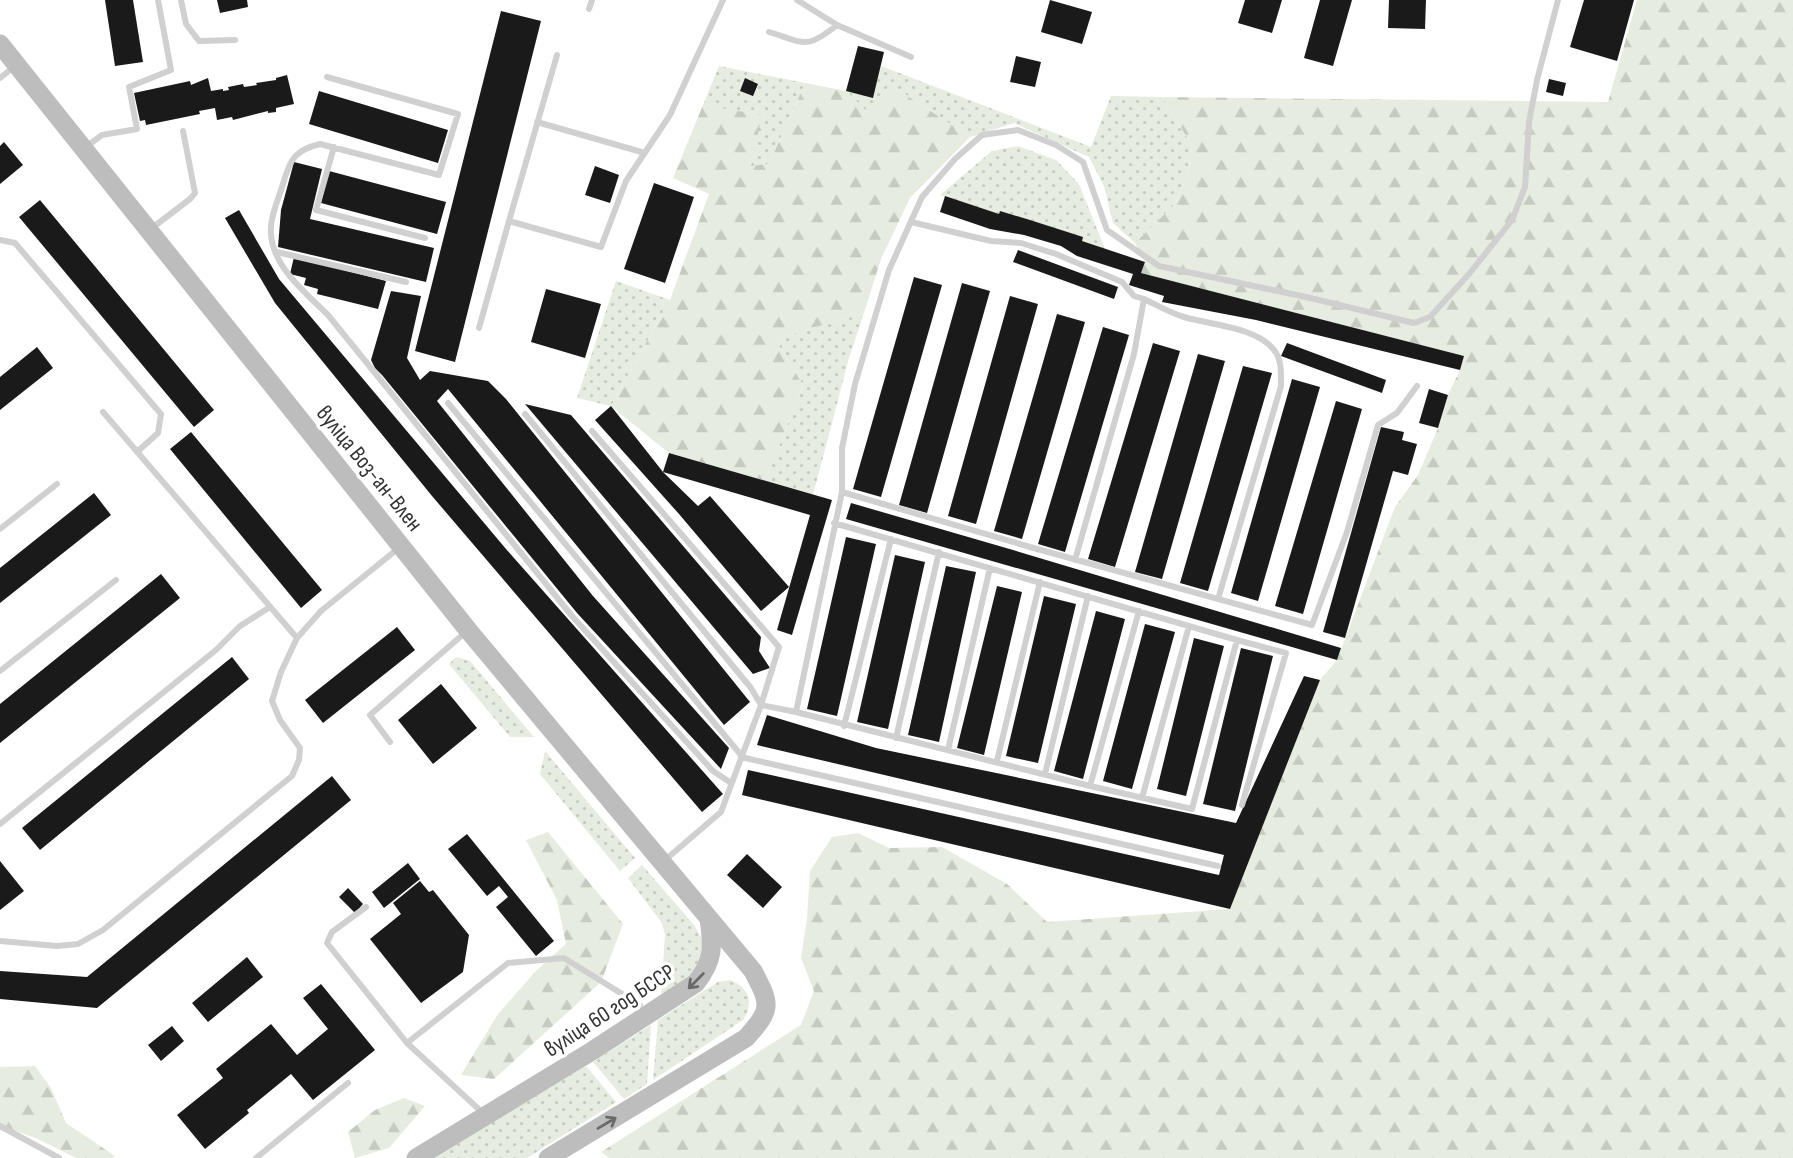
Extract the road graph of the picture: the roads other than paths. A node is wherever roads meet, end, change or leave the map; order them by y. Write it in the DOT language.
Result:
graph roads {
  1 [pos="158,0"];
  2 [pos="181,0"];
  3 [pos="592,0"];
  4 [pos="723,0"];
  5 [pos="797,0"];
  6 [pos="1558,0"];
  7 [pos="589,9"];
  8 [pos="837,25"];
  9 [pos="769,32"];
  10 [pos="235,40"];
  11 [pos="0,44"];
  12 [pos="556,55"];
  13 [pos="911,57"];
  14 [pos="16,65"];
  15 [pos="327,77"];
  16 [pos="0,78"];
  17 [pos="537,122"];
  18 [pos="183,131"];
  19 [pos="334,147"];
  20 [pos="83,149"];
  21 [pos="645,153"];
  22 [pos="509,221"];
  23 [pos="911,222"];
  24 [pos="148,232"];
  25 [pos="425,238"];
  26 [pos="0,240"];
  27 [pos="277,252"];
  28 [pos="406,282"];
  29 [pos="1144,299"];
  30 [pos="479,328"];
  31 [pos="1417,386"];
  32 [pos="448,403"];
  33 [pos="103,412"];
  34 [pos="525,414"];
  35 [pos="592,431"];
  36 [pos="137,452"];
  37 [pos="57,484"];
  38 [pos="842,492"];
  39 [pos="834,523"];
  40 [pos="0,529"];
  41 [pos="891,539"];
  42 [pos="401,546"];
  43 [pos="939,552"];
  44 [pos="1075,560"];
  45 [pos="990,568"];
  46 [pos="116,580"];
  47 [pos="1040,582"];
  48 [pos="1088,596"];
  49 [pos="1218,599"];
  50 [pos="270,607"];
  51 [pos="1139,611"];
  52 [pos="1189,626"];
  53 [pos="468,630"];
  54 [pos="297,638"];
  55 [pos="1237,640"];
  56 [pos="0,671"];
  57 [pos="761,705"];
  58 [pos="796,712"];
  59 [pos="844,726"];
  60 [pos="896,738"];
  61 [pos="390,742"];
  62 [pos="948,750"];
  63 [pos="741,756"];
  64 [pos="997,761"];
  65 [pos="1045,774"];
  66 [pos="732,783"];
  67 [pos="1090,786"];
  68 [pos="1142,798"];
  69 [pos="1242,805"];
  70 [pos="0,824"];
  71 [pos="664,862"];
  72 [pos="1218,866"];
  73 [pos="366,907"];
  74 [pos="708,918"];
  75 [pos="0,942"];
  76 [pos="640,1005"];
  77 [pos="407,1043"];
  78 [pos="348,1083"];
  79 [pos="486,1116"];
  80 [pos="0,1126"];
  81 [pos="59,1158"];
  82 [pos="256,1158"];
  83 [pos="416,1158"];
  84 [pos="548,1158"];
  1 -- 20 [label="lane"];
  2 -- 10 [label="lane"];
  3 -- 7 [label="lane"];
  4 -- 21 [label="lane"];
  5 -- 8 [label="lane"];
  6 -- 23 [label="lane"];
  8 -- 9 [label="lane"];
  8 -- 13 [label="lane"];
  11 -- 14 [label="main road, вуліца Воз-ан-Влен"];
  12 -- 17 [label="lane"];
  14 -- 16 [label="lane"];
  14 -- 20 [label="main road, вуліца Воз-ан-Влен"];
  15 -- 19 [label="lane"];
  17 -- 21 [label="lane"];
  17 -- 22 [label="lane"];
  18 -- 24 [label="lane"];
  19 -- 25 [label="lane"];
  19 -- 27 [label="lane"];
  20 -- 24 [label="main road, вуліца Воз-ан-Влен"];
  21 -- 22 [label="lane"];
  22 -- 30 [label="lane"];
  23 -- 29 [label="lane"];
  23 -- 38 [label="lane"];
  24 -- 42 [label="main road, вуліца Воз-ан-Влен"];
  26 -- 36 [label="lane"];
  27 -- 28 [label="lane"];
  27 -- 66 [label="lane"];
  29 -- 44 [label="lane"];
  29 -- 49 [label="lane"];
  31 -- 49 [label="lane"];
  32 -- 63 [label="lane"];
  33 -- 36 [label="lane"];
  34 -- 57 [label="lane"];
  35 -- 57 [label="lane"];
  36 -- 50 [label="lane"];
  37 -- 40 [label="lane"];
  38 -- 39 [label="lane"];
  38 -- 44 [label="lane"];
  39 -- 41 [label="lane"];
  39 -- 58 [label="lane"];
  41 -- 43 [label="lane"];
  41 -- 59 [label="lane"];
  42 -- 53 [label="main road, вуліца Воз-ан-Влен"];
  42 -- 54 [label="lane"];
  43 -- 45 [label="lane"];
  43 -- 60 [label="lane"];
  44 -- 49 [label="lane"];
  45 -- 47 [label="lane"];
  45 -- 62 [label="lane"];
  46 -- 56 [label="lane"];
  47 -- 48 [label="lane"];
  47 -- 64 [label="lane"];
  48 -- 51 [label="lane"];
  48 -- 65 [label="lane"];
  50 -- 54 [label="lane"];
  50 -- 70 [label="lane"];
  51 -- 52 [label="lane"];
  51 -- 67 [label="lane"];
  52 -- 55 [label="lane"];
  52 -- 68 [label="lane"];
  53 -- 61 [label="lane"];
  53 -- 71 [label="main road, вуліца Воз-ан-Влен"];
  54 -- 75 [label="lane"];
  55 -- 68 [label="lane"];
  55 -- 69 [label="lane"];
  57 -- 58 [label="lane"];
  57 -- 63 [label="lane"];
  58 -- 59 [label="lane"];
  59 -- 60 [label="lane"];
  60 -- 62 [label="lane"];
  62 -- 64 [label="lane"];
  63 -- 66 [label="lane"];
  63 -- 72 [label="lane"];
  64 -- 65 [label="lane"];
  65 -- 67 [label="lane"];
  66 -- 71 [label="lane"];
  67 -- 68 [label="lane"];
  71 -- 74 [label="main road, вуліца Воз-ан-Влен"];
  73 -- 77 [label="lane"];
  74 -- 79 [label="main road, вуліца 60 год БССР, one-way"];
  84 -- 74 [label="main road, one-way"];
  76 -- 77 [label="lane"];
  77 -- 79 [label="lane"];
  78 -- 82 [label="lane"];
  79 -- 83 [label="main road, вуліца 60 год БССР"];
  80 -- 81 [label="lane"];
}
